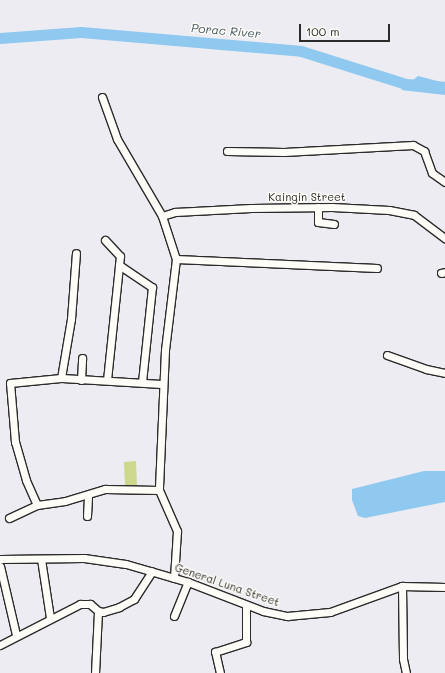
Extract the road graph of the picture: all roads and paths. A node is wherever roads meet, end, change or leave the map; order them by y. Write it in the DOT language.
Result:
graph roads {
  1 [pos="102,97"];
  2 [pos="227,151"];
  3 [pos="445,182"];
  4 [pos="318,207"];
  5 [pos="162,216"];
  6 [pos="334,224"];
  7 [pos="445,238"];
  8 [pos="105,240"];
  9 [pos="76,253"];
  10 [pos="176,259"];
  11 [pos="119,265"];
  12 [pos="377,268"];
  13 [pos="387,355"];
  14 [pos="82,358"];
  15 [pos="445,373"];
  16 [pos="62,378"];
  17 [pos="81,380"];
  18 [pos="107,380"];
  19 [pos="142,382"];
  20 [pos="162,384"];
  21 [pos="159,490"];
  22 [pos="88,495"];
  23 [pos="37,505"];
  24 [pos="87,516"];
  25 [pos="9,518"];
  26 [pos="0,559"];
  27 [pos="41,559"];
  28 [pos="0,566"];
  29 [pos="152,571"];
  30 [pos="174,578"];
  31 [pos="188,582"];
  32 [pos="402,586"];
  33 [pos="445,587"];
  34 [pos="246,605"];
  35 [pos="98,611"];
  36 [pos="174,616"];
  37 [pos="50,618"];
  38 [pos="16,635"];
  39 [pos="0,645"];
  40 [pos="95,673"];
  41 [pos="220,673"];
  42 [pos="406,673"];
  1 -- 5 [label="street"];
  2 -- 3 [label="street"];
  4 -- 5 [label="street, Kaingin Street"];
  4 -- 6 [label="street"];
  4 -- 7 [label="street, Kaingin Street"];
  5 -- 10 [label="street"];
  8 -- 11 [label="street"];
  9 -- 16 [label="street"];
  10 -- 12 [label="street"];
  10 -- 20 [label="street"];
  11 -- 18 [label="street"];
  11 -- 19 [label="street"];
  13 -- 15 [label="street"];
  14 -- 17 [label="street"];
  16 -- 17 [label="street"];
  16 -- 23 [label="street"];
  17 -- 18 [label="street"];
  18 -- 19 [label="street"];
  19 -- 20 [label="street"];
  20 -- 21 [label="street"];
  21 -- 22 [label="street"];
  21 -- 30 [label="street"];
  22 -- 23 [label="street"];
  22 -- 24 [label="street"];
  23 -- 25 [label="street"];
  26 -- 27 [label="street, General Luna Street"];
  27 -- 29 [label="street, General Luna Street"];
  27 -- 37 [label="street"];
  28 -- 38 [label="street"];
  29 -- 30 [label="street, General Luna Street"];
  29 -- 35 [label="street"];
  30 -- 31 [label="street, General Luna Street"];
  31 -- 34 [label="street, General Luna Street"];
  31 -- 36 [label="street"];
  32 -- 33 [label="street, General Luna Street"];
  32 -- 34 [label="street, General Luna Street"];
  32 -- 42 [label="street"];
  34 -- 41 [label="street"];
  35 -- 37 [label="street"];
  35 -- 40 [label="street"];
  37 -- 38 [label="street"];
  38 -- 39 [label="street"];
}
